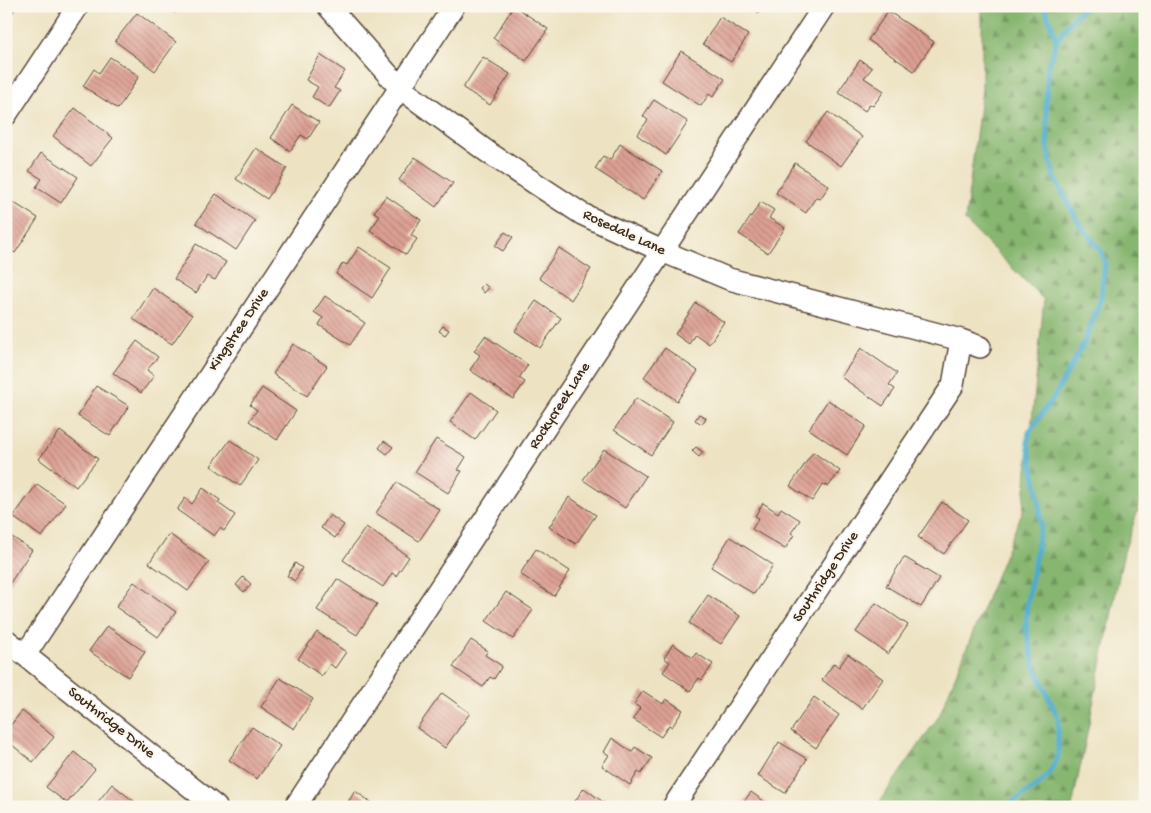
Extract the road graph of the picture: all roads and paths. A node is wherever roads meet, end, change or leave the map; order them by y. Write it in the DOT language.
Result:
graph roads {
  1 [pos="78,6"];
  2 [pos="328,6"];
  3 [pos="454,6"];
  4 [pos="824,6"];
  5 [pos="400,88"];
  6 [pos="6,115"];
  7 [pos="662,251"];
  8 [pos="971,343"];
  9 [pos="6,640"];
  10 [pos="25,655"];
  11 [pos="216,807"];
  12 [pos="295,807"];
  13 [pos="673,807"];
  1 -- 6 [label="street"];
  2 -- 5 [label="street, Rosedale Lane"];
  3 -- 5 [label="street, Kingstree Drive"];
  4 -- 7 [label="street, Rockycreek Lane"];
  5 -- 7 [label="street, Rosedale Lane"];
  5 -- 10 [label="street, Kingstree Drive"];
  7 -- 8 [label="street, Rosedale Lane"];
  7 -- 12 [label="street, Rockycreek Lane"];
  8 -- 13 [label="street, Southridge Drive"];
  9 -- 10 [label="street, Southridge Drive"];
  10 -- 11 [label="street, Southridge Drive"];
}
